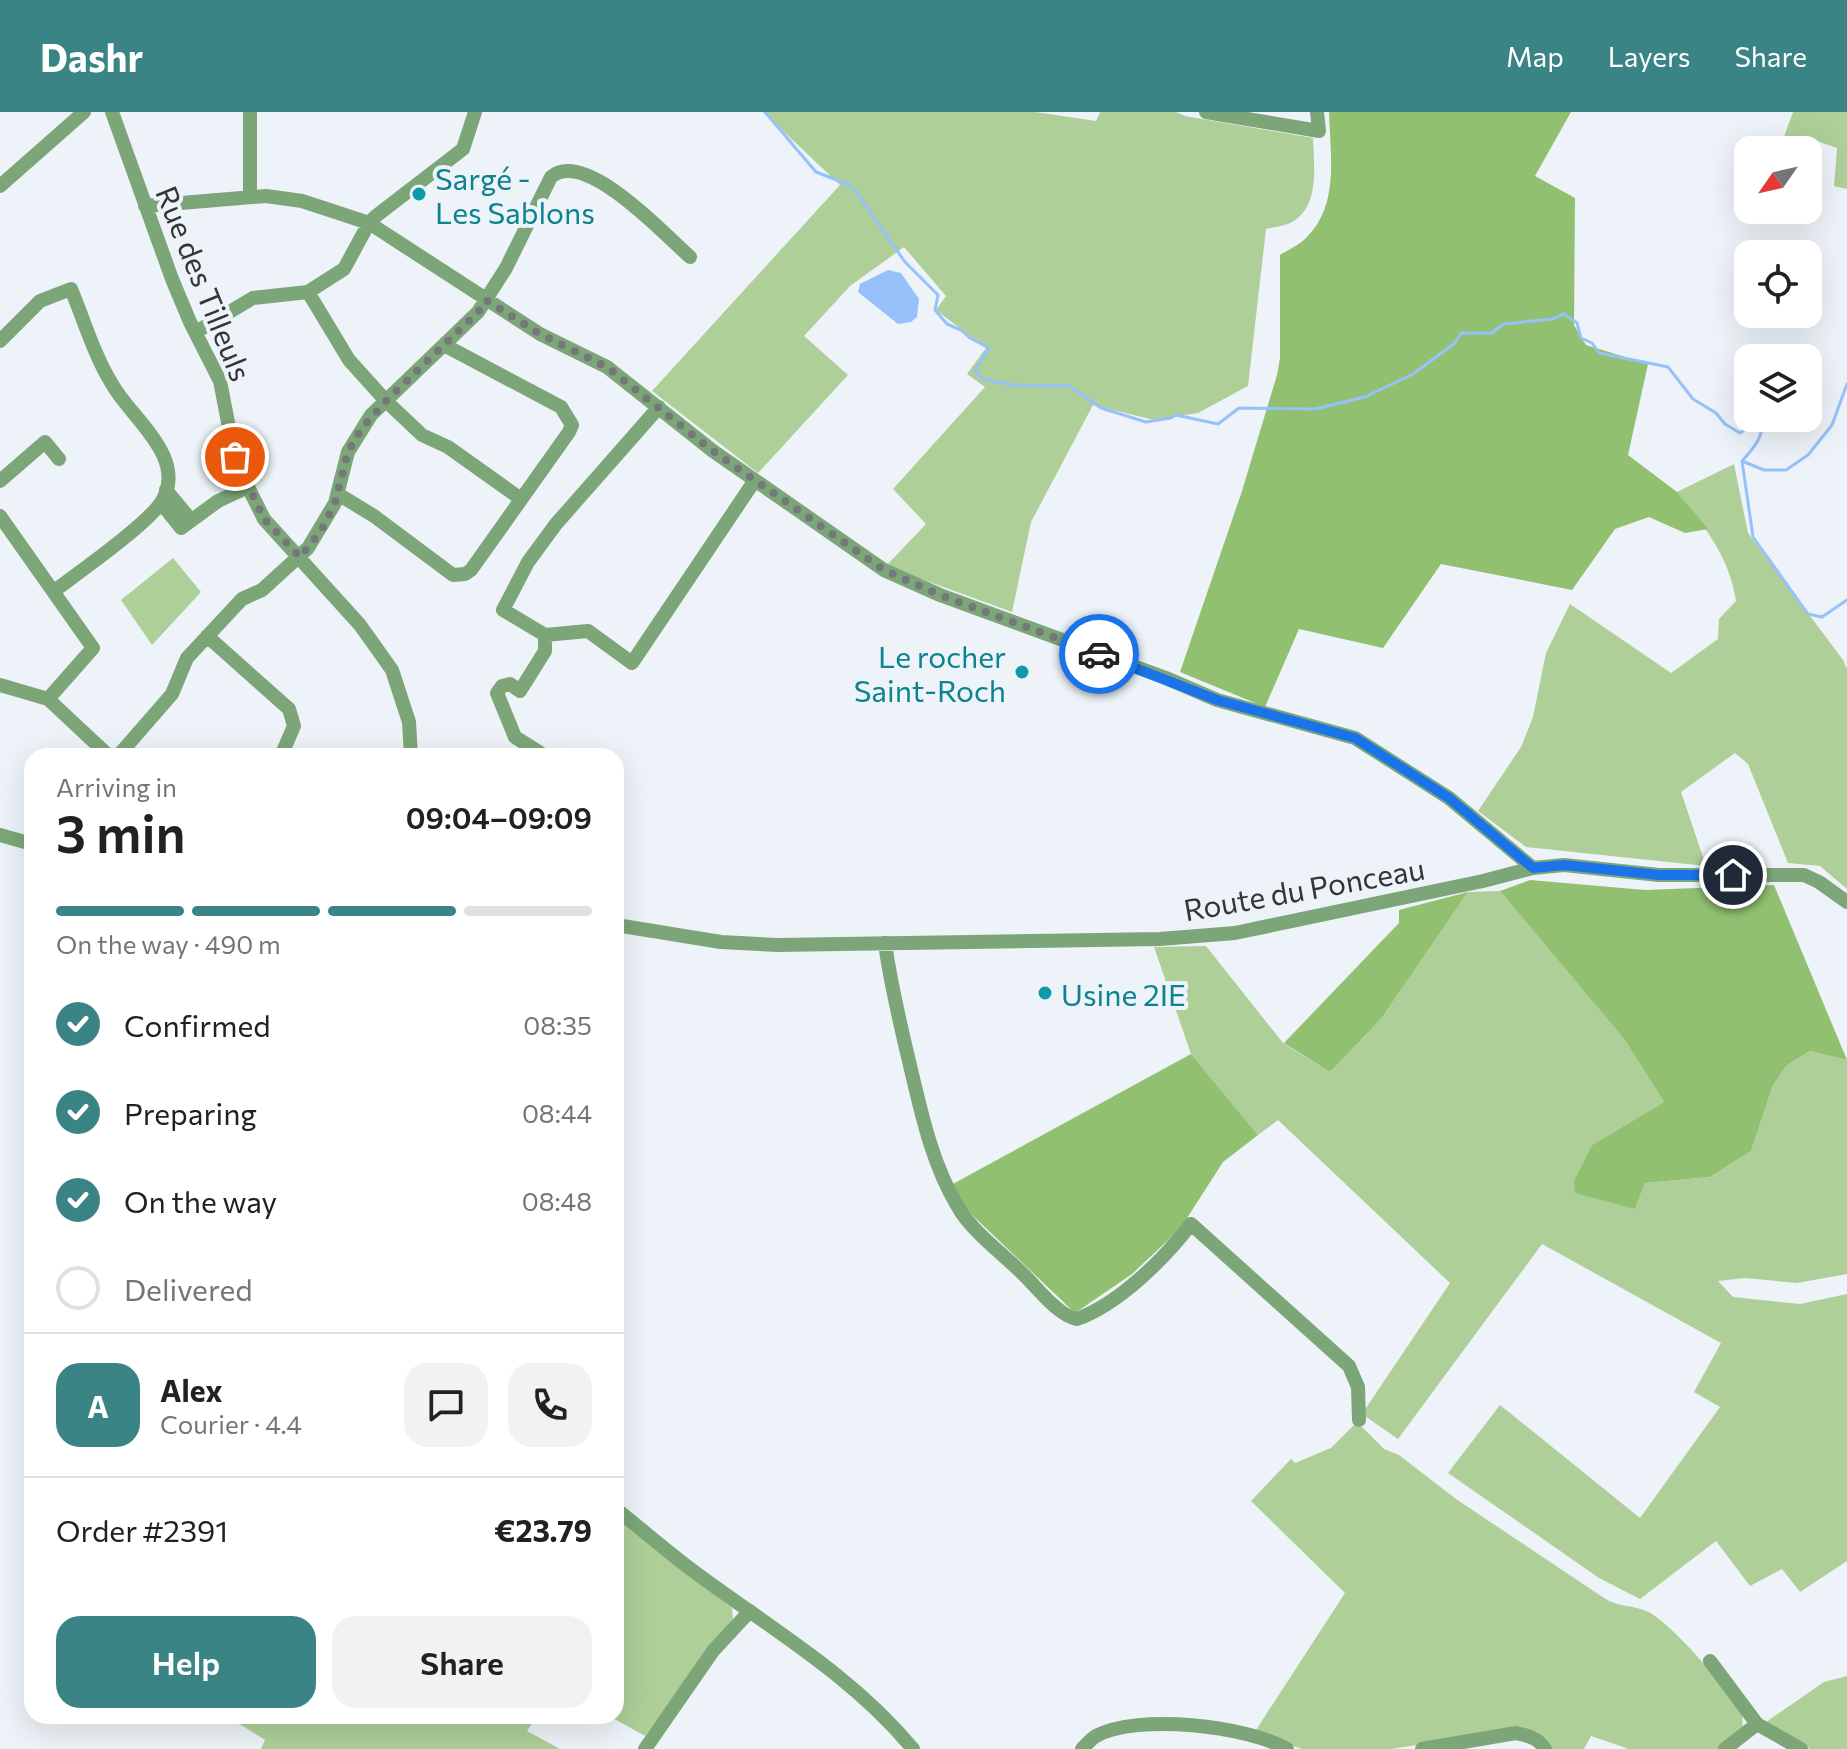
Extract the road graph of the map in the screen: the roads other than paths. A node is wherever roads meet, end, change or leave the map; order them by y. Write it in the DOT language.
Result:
graph roads {
  1 [pos="84,112"];
  2 [pos="112,112"];
  3 [pos="250,112"];
  4 [pos="475,112"];
  5 [pos="1206,112"];
  6 [pos="1317,112"];
  7 [pos="0,186"];
  8 [pos="250,196"];
  9 [pos="145,206"];
  10 [pos="369,223"];
  11 [pos="690,257"];
  12 [pos="308,292"];
  13 [pos="486,300"];
  14 [pos="196,332"];
  15 [pos="0,341"];
  16 [pos="444,345"];
  17 [pos="386,401"];
  18 [pos="659,407"];
  19 [pos="59,459"];
  20 [pos="755,480"];
  21 [pos="0,481"];
  22 [pos="248,487"];
  23 [pos="338,494"];
  24 [pos="164,497"];
  25 [pos="521,499"];
  26 [pos="0,516"];
  27 [pos="300,557"];
  28 [pos="54,591"];
  29 [pos="545,635"];
  30 [pos="207,636"];
  31 [pos="0,685"];
  32 [pos="48,699"];
  33 [pos="100,748"];
  34 [pos="125,748"];
  35 [pos="284,748"];
  36 [pos="411,748"];
  37 [pos="532,748"];
  38 [pos="0,835"];
  39 [pos="24,842"];
  40 [pos="1533,868"];
  41 [pos="1847,902"];
  42 [pos="624,926"];
  43 [pos="885,943"];
  44 [pos="1359,1420"];
  45 [pos="624,1515"];
  46 [pos="750,1611"];
  47 [pos="1710,1661"];
  48 [pos="1757,1724"];
  49 [pos="645,1749"];
  50 [pos="913,1749"];
  51 [pos="1082,1749"];
  52 [pos="1287,1749"];
  53 [pos="1422,1749"];
  54 [pos="1545,1749"];
  55 [pos="1725,1749"];
  56 [pos="1801,1749"];
  1 -- 7 [label="street"];
  2 -- 9 [label="street, Rue des Tilleuls"];
  3 -- 8 [label="street"];
  4 -- 10 [label="street"];
  5 -- 6 [label="street"];
  8 -- 9 [label="street"];
  8 -- 10 [label="street"];
  9 -- 14 [label="street, Rue des Tilleuls"];
  10 -- 12 [label="street"];
  10 -- 13 [label="street"];
  11 -- 13 [label="street"];
  12 -- 14 [label="street"];
  12 -- 17 [label="street"];
  13 -- 16 [label="street"];
  13 -- 18 [label="street"];
  14 -- 22 [label="street, Rue des Tilleuls"];
  15 -- 24 [label="street"];
  16 -- 17 [label="street"];
  16 -- 25 [label="street"];
  17 -- 23 [label="street"];
  17 -- 25 [label="street"];
  18 -- 20 [label="street"];
  18 -- 29 [label="street"];
  19 -- 21 [label="street"];
  20 -- 29 [label="street"];
  20 -- 40 [label="street"];
  22 -- 24 [label="street"];
  22 -- 27 [label="street, Rue des Tilleuls"];
  23 -- 25 [label="street"];
  23 -- 27 [label="street"];
  24 -- 28 [label="street"];
  26 -- 28 [label="street"];
  27 -- 30 [label="street"];
  27 -- 36 [label="street, Rue des Tilleuls"];
  28 -- 32 [label="street"];
  29 -- 37 [label="street"];
  30 -- 34 [label="street"];
  30 -- 35 [label="street"];
  31 -- 32 [label="street"];
  32 -- 33 [label="street"];
  38 -- 39 [label="street"];
  40 -- 41 [label="street, Route du Ponceau"];
  40 -- 43 [label="street, Route du Ponceau"];
  42 -- 43 [label="street, Route du Ponceau"];
  43 -- 44 [label="street"];
  45 -- 46 [label="street"];
  46 -- 49 [label="street"];
  46 -- 50 [label="street"];
  47 -- 48 [label="street"];
  48 -- 55 [label="street"];
  48 -- 56 [label="street"];
  51 -- 52 [label="street"];
  53 -- 54 [label="street"];
}
